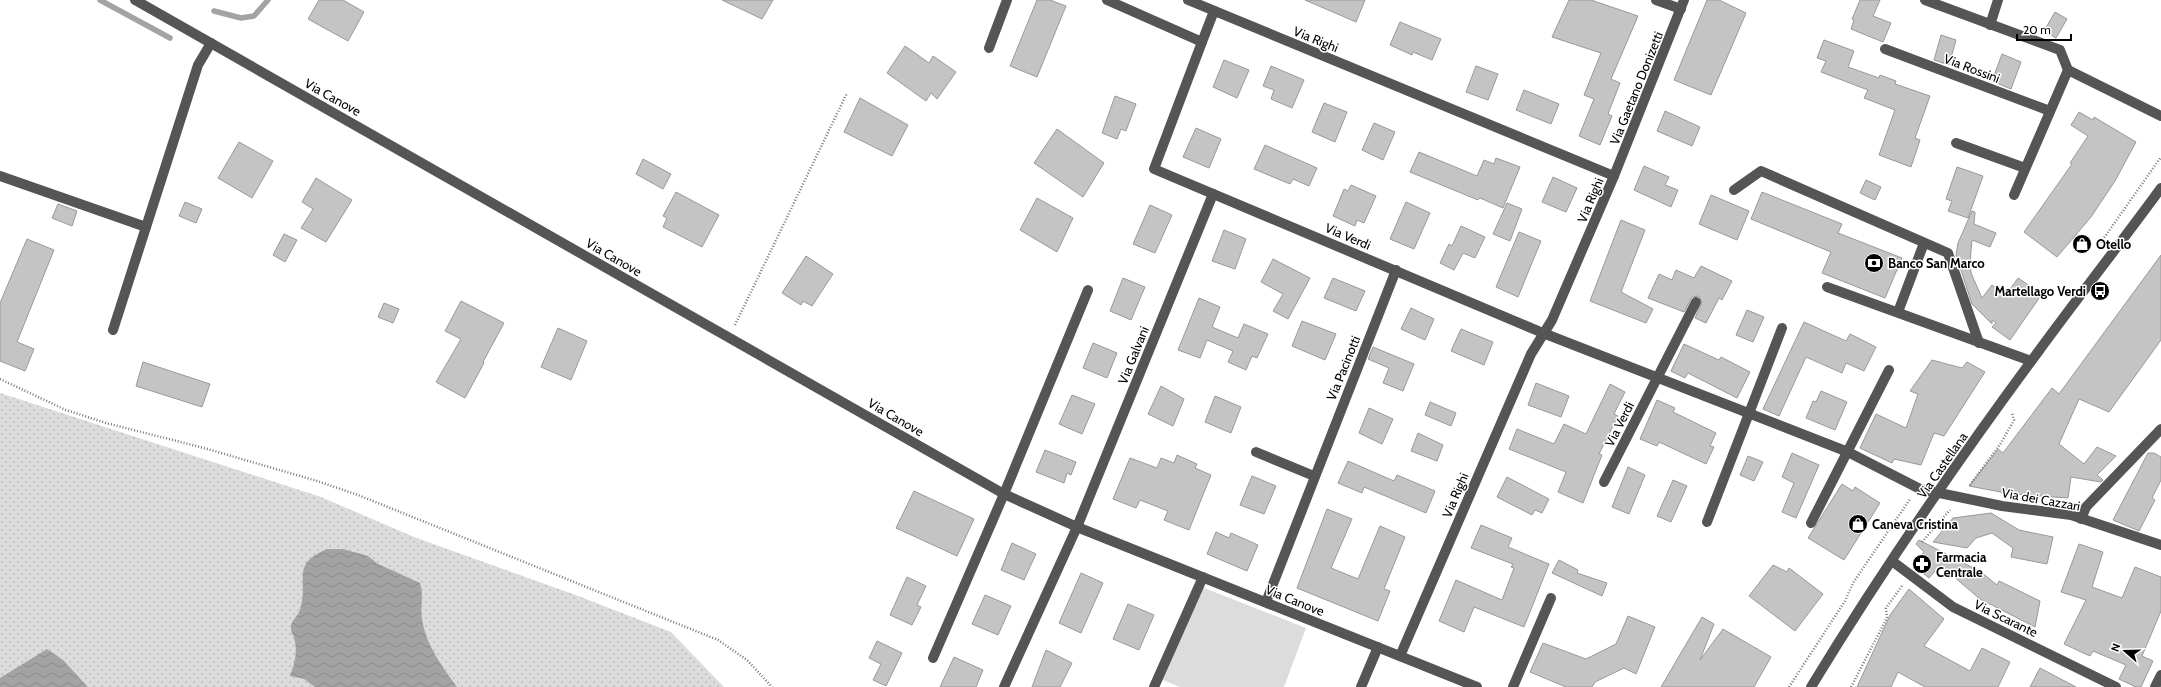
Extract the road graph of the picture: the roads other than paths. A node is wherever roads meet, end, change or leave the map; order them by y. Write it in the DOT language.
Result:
graph roads {
  1 [pos="135,0"];
  2 [pos="1007,0"];
  3 [pos="1107,0"];
  4 [pos="1188,0"];
  5 [pos="1656,0"];
  6 [pos="1925,0"];
  7 [pos="1998,0"];
  8 [pos="1682,4"];
  9 [pos="1214,11"];
  10 [pos="1990,25"];
  11 [pos="1202,42"];
  12 [pos="211,43"];
  13 [pos="989,48"];
  14 [pos="1885,49"];
  15 [pos="2068,70"];
  16 [pos="2050,111"];
  17 [pos="2161,116"];
  18 [pos="1956,143"];
  19 [pos="2025,168"];
  20 [pos="0,176"];
  21 [pos="1614,176"];
  22 [pos="2161,188"];
  23 [pos="1734,190"];
  24 [pos="1213,194"];
  25 [pos="2014,196"];
  26 [pos="146,226"];
  27 [pos="1924,243"];
  28 [pos="1396,270"];
  29 [pos="1827,287"];
  30 [pos="1088,290"];
  31 [pos="1696,302"];
  32 [pos="1898,312"];
  33 [pos="1782,328"];
  34 [pos="113,330"];
  35 [pos="1544,333"];
  36 [pos="1978,343"];
  37 [pos="2032,361"];
  38 [pos="1889,370"];
  39 [pos="1657,378"];
  40 [pos="1749,414"];
  41 [pos="2161,429"];
  42 [pos="1256,452"];
  43 [pos="1848,452"];
  44 [pos="1314,476"];
  45 [pos="1604,482"];
  46 [pos="1938,493"];
  47 [pos="1004,494"];
  48 [pos="2081,519"];
  49 [pos="1707,522"];
  50 [pos="1811,523"];
  51 [pos="1078,527"];
  52 [pos="2161,545"];
  53 [pos="1892,561"];
  54 [pos="1203,577"];
  55 [pos="1551,598"];
  56 [pos="1266,602"];
  57 [pos="1378,647"];
  58 [pos="1400,656"];
  59 [pos="933,658"];
  60 [pos="2161,675"];
  61 [pos="1004,687"];
  62 [pos="1154,687"];
  63 [pos="1361,687"];
  64 [pos="1477,687"];
  65 [pos="1513,687"];
  66 [pos="1811,687"];
  67 [pos="2116,687"];
  68 [pos="2155,687"];
  1 -- 12 [label="street, Via Canove"];
  2 -- 13 [label="street"];
  3 -- 11 [label="street"];
  4 -- 9 [label="street, Via Righi"];
  5 -- 8 [label="street, Via Gaetano Donizetti"];
  6 -- 10 [label="street"];
  7 -- 10 [label="street"];
  8 -- 21 [label="street, Via Gaetano Donizetti"];
  9 -- 11 [label="street, Via Verdi"];
  9 -- 21 [label="street, Via Righi"];
  10 -- 15 [label="street"];
  11 -- 24 [label="street, Via Verdi"];
  12 -- 26 [label="street"];
  12 -- 47 [label="street, Via Canove"];
  14 -- 16 [label="street, Via Rossini"];
  15 -- 16 [label="street"];
  15 -- 17 [label="street"];
  16 -- 19 [label="street"];
  18 -- 19 [label="street"];
  19 -- 25 [label="street"];
  20 -- 26 [label="street"];
  21 -- 35 [label="street, Via Righi"];
  22 -- 37 [label="street, Via Castellana"];
  23 -- 27 [label="street"];
  24 -- 28 [label="street, Via Verdi"];
  24 -- 51 [label="street, Via Galvani"];
  26 -- 34 [label="street"];
  27 -- 32 [label="street"];
  27 -- 36 [label="street"];
  28 -- 35 [label="street, Via Verdi"];
  28 -- 44 [label="street, Via Pacinotti"];
  29 -- 32 [label="street"];
  30 -- 47 [label="street"];
  31 -- 39 [label="street, Via Verdi"];
  32 -- 36 [label="street"];
  33 -- 40 [label="street"];
  35 -- 39 [label="street, Via Verdi"];
  35 -- 58 [label="street, Via Righi"];
  36 -- 37 [label="street"];
  37 -- 46 [label="street, Via Castellana"];
  38 -- 43 [label="street"];
  39 -- 40 [label="street, Via Verdi"];
  39 -- 45 [label="street, Via Verdi"];
  40 -- 43 [label="street, Via Verdi"];
  40 -- 49 [label="street"];
  41 -- 48 [label="street"];
  42 -- 44 [label="street"];
  43 -- 46 [label="street, Via Verdi"];
  43 -- 50 [label="street"];
  44 -- 56 [label="street, Via Pacinotti"];
  46 -- 48 [label="street, Via dei Cazzari"];
  46 -- 53 [label="street, Via Castellana"];
  47 -- 51 [label="street, Via Canove"];
  47 -- 59 [label="street"];
  48 -- 52 [label="street, Via dei Cazzari"];
  51 -- 54 [label="street, Via Canove"];
  51 -- 61 [label="street"];
  53 -- 66 [label="street, Via Castellana"];
  53 -- 67 [label="street, Via Scarante"];
  54 -- 56 [label="street, Via Canove"];
  54 -- 62 [label="street"];
  55 -- 65 [label="street"];
  56 -- 57 [label="street, Via Canove"];
  57 -- 58 [label="street, Via Canove"];
  57 -- 63 [label="street"];
  58 -- 64 [label="street, Via Canove"];
  60 -- 68 [label="street"];
}
